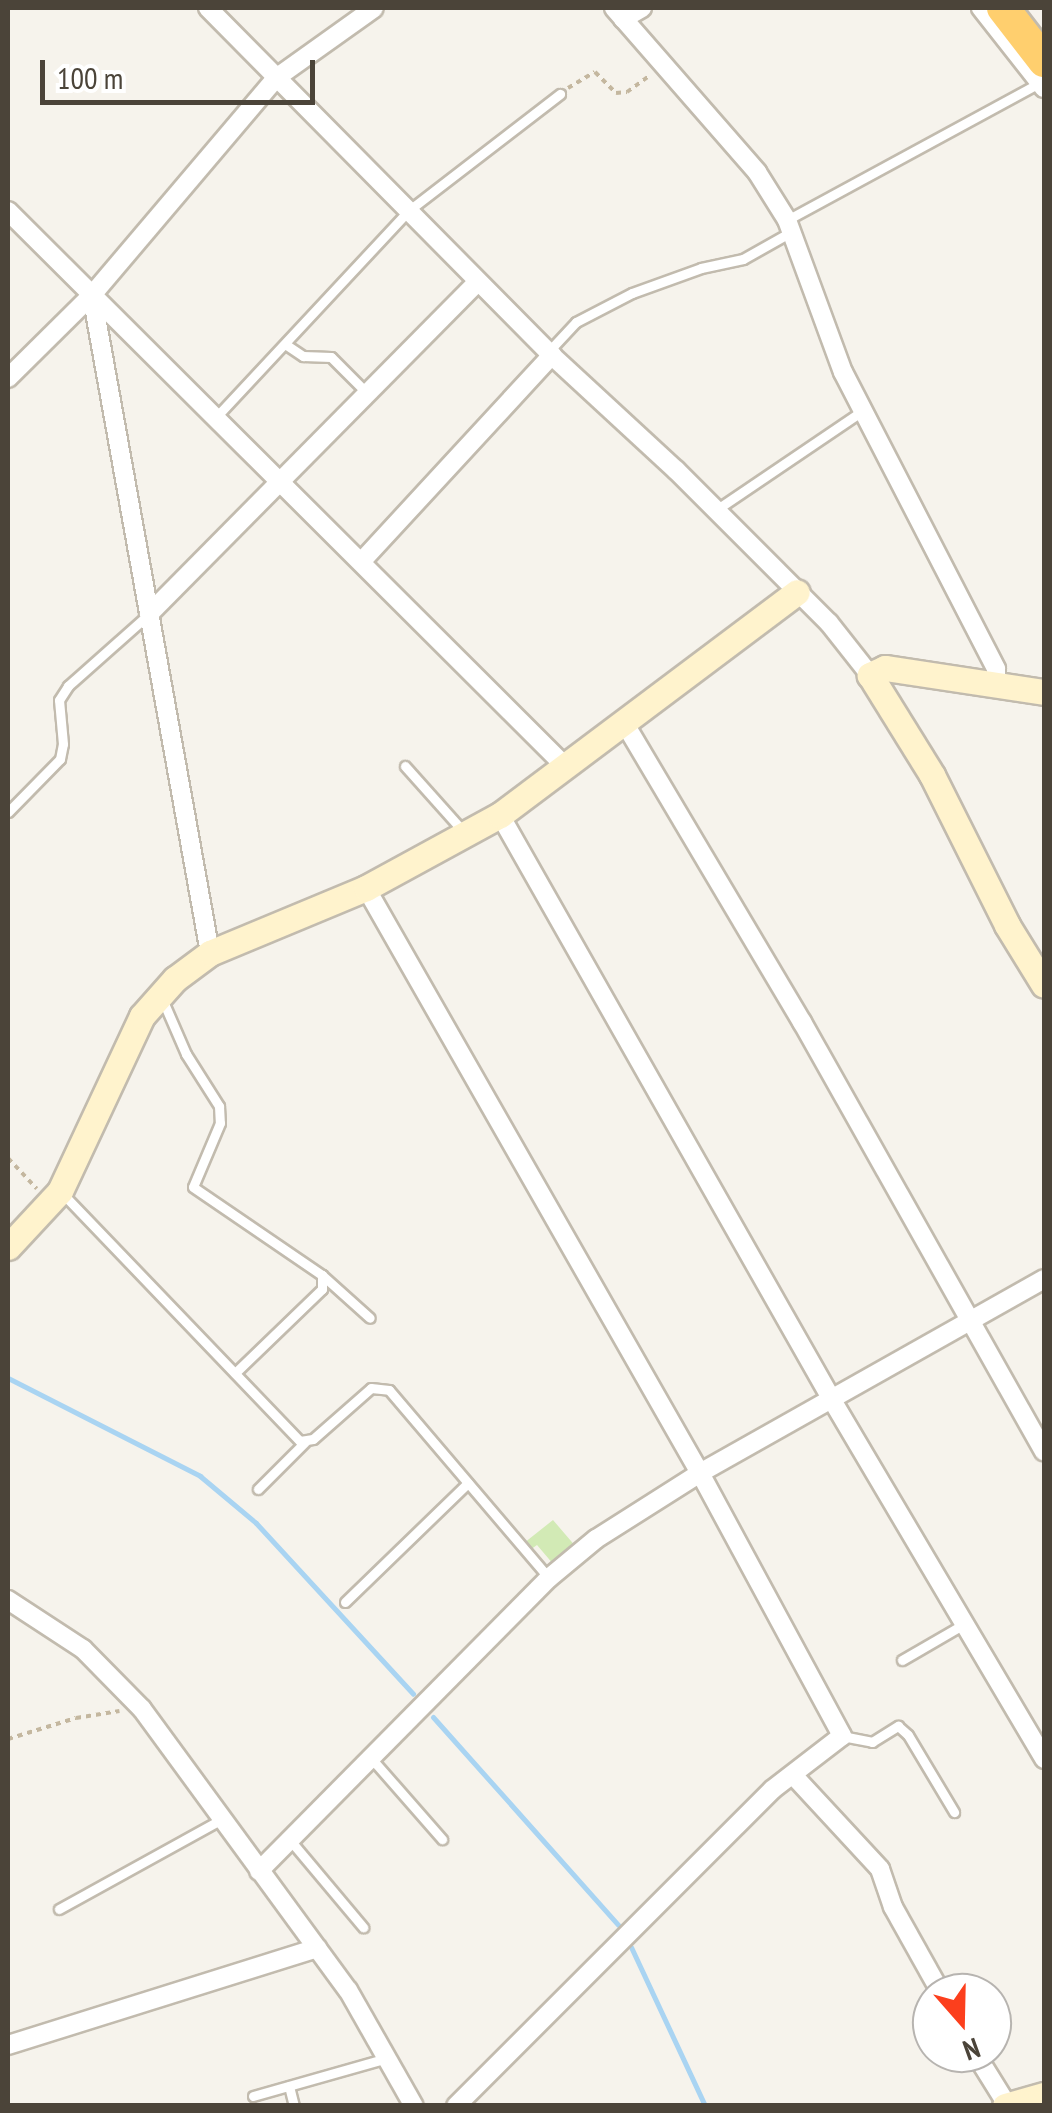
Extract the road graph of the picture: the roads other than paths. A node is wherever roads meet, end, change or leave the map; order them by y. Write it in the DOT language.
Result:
graph roads {
  1 [pos="208,8"];
  2 [pos="374,8"];
  3 [pos="642,8"];
  4 [pos="981,8"];
  5 [pos="1003,8"];
  6 [pos="619,13"];
  7 [pos="1043,77"];
  8 [pos="276,78"];
  9 [pos="560,94"];
  10 [pos="8,211"];
  11 [pos="408,211"];
  12 [pos="789,226"];
  13 [pos="478,282"];
  14 [pos="92,294"];
  15 [pos="284,344"];
  16 [pos="550,354"];
  17 [pos="8,378"];
  18 [pos="368,394"];
  19 [pos="862,411"];
  20 [pos="216,416"];
  21 [pos="282,481"];
  22 [pos="716,510"];
  23 [pos="361,562"];
  24 [pos="797,592"];
  25 [pos="149,614"];
  26 [pos="870,675"];
  27 [pos="996,684"];
  28 [pos="1044,692"];
  29 [pos="625,724"];
  30 [pos="405,766"];
  31 [pos="565,766"];
  32 [pos="8,812"];
  33 [pos="500,815"];
  34 [pos="466,834"];
  35 [pos="366,888"];
  36 [pos="210,954"];
  37 [pos="1044,986"];
  38 [pos="161,994"];
  39 [pos="55,1197"];
  40 [pos="8,1247"];
  41 [pos="322,1275"];
  42 [pos="1044,1279"];
  43 [pos="370,1318"];
  44 [pos="970,1324"];
  45 [pos="235,1373"];
  46 [pos="832,1400"];
  47 [pos="308,1440"];
  48 [pos="1044,1452"];
  49 [pos="700,1473"];
  50 [pos="468,1483"];
  51 [pos="258,1489"];
  52 [pos="549,1578"];
  53 [pos="8,1600"];
  54 [pos="345,1602"];
  55 [pos="964,1624"];
  56 [pos="902,1660"];
  57 [pos="842,1736"];
  58 [pos="371,1758"];
  59 [pos="1044,1759"];
  60 [pos="793,1775"];
  61 [pos="954,1812"];
  62 [pos="222,1819"];
  63 [pos="442,1839"];
  64 [pos="290,1840"];
  65 [pos="259,1871"];
  66 [pos="59,1909"];
  67 [pos="363,1927"];
  68 [pos="317,1948"];
  69 [pos="930,1973"];
  70 [pos="8,2045"];
  71 [pos="387,2058"];
  72 [pos="987,2073"];
  73 [pos="289,2086"];
  74 [pos="1044,2095"];
  75 [pos="253,2096"];
  76 [pos="1007,2105"];
  77 [pos="294,2106"];
  78 [pos="414,2106"];
  79 [pos="456,2106"];
  1 -- 8 [label="street"];
  2 -- 8 [label="street"];
  3 -- 6 [label="street"];
  4 -- 7 [label="street"];
  5 -- 7 [label="highway"];
  6 -- 12 [label="street"];
  7 -- 12 [label="lane"];
  8 -- 11 [label="street"];
  8 -- 14 [label="street"];
  9 -- 11 [label="lane"];
  10 -- 14 [label="street"];
  11 -- 13 [label="street"];
  11 -- 15 [label="lane"];
  12 -- 16 [label="lane"];
  12 -- 19 [label="street"];
  13 -- 16 [label="street"];
  13 -- 18 [label="street"];
  14 -- 17 [label="street"];
  14 -- 20 [label="street"];
  14 -- 25 [label="street"];
  15 -- 18 [label="lane"];
  15 -- 20 [label="lane"];
  16 -- 22 [label="street"];
  16 -- 23 [label="street"];
  18 -- 21 [label="street"];
  19 -- 22 [label="lane"];
  19 -- 27 [label="street"];
  20 -- 21 [label="street"];
  21 -- 23 [label="street"];
  21 -- 25 [label="street"];
  22 -- 24 [label="street"];
  23 -- 31 [label="street"];
  24 -- 26 [label="street"];
  24 -- 29 [label="street"];
  25 -- 32 [label="lane"];
  25 -- 36 [label="street"];
  26 -- 27 [label="street"];
  26 -- 37 [label="street"];
  27 -- 28 [label="street"];
  29 -- 31 [label="street"];
  29 -- 44 [label="street"];
  30 -- 34 [label="lane"];
  31 -- 33 [label="street"];
  33 -- 34 [label="street"];
  33 -- 46 [label="street"];
  34 -- 35 [label="street"];
  35 -- 36 [label="street"];
  35 -- 49 [label="street"];
  36 -- 38 [label="street"];
  38 -- 39 [label="street"];
  38 -- 41 [label="lane"];
  39 -- 40 [label="street"];
  39 -- 45 [label="lane"];
  41 -- 43 [label="lane"];
  41 -- 45 [label="lane"];
  42 -- 44 [label="street"];
  44 -- 46 [label="street"];
  44 -- 48 [label="street"];
  45 -- 47 [label="lane"];
  46 -- 49 [label="street"];
  46 -- 55 [label="street"];
  47 -- 50 [label="lane"];
  47 -- 51 [label="lane"];
  49 -- 52 [label="street"];
  49 -- 57 [label="street"];
  50 -- 52 [label="lane"];
  50 -- 54 [label="lane"];
  52 -- 58 [label="street"];
  53 -- 62 [label="street"];
  55 -- 56 [label="lane"];
  55 -- 59 [label="street"];
  57 -- 60 [label="street"];
  57 -- 61 [label="lane"];
  58 -- 63 [label="lane"];
  58 -- 64 [label="street"];
  60 -- 69 [label="street"];
  60 -- 79 [label="street"];
  62 -- 65 [label="street"];
  62 -- 66 [label="lane"];
  64 -- 65 [label="street"];
  64 -- 67 [label="lane"];
  65 -- 68 [label="street"];
  68 -- 70 [label="street"];
  68 -- 71 [label="street"];
  71 -- 73 [label="lane"];
  71 -- 78 [label="street"];
  72 -- 76 [label="street"];
  73 -- 75 [label="lane"];
  73 -- 77 [label="lane"];
  74 -- 76 [label="street"];
}
